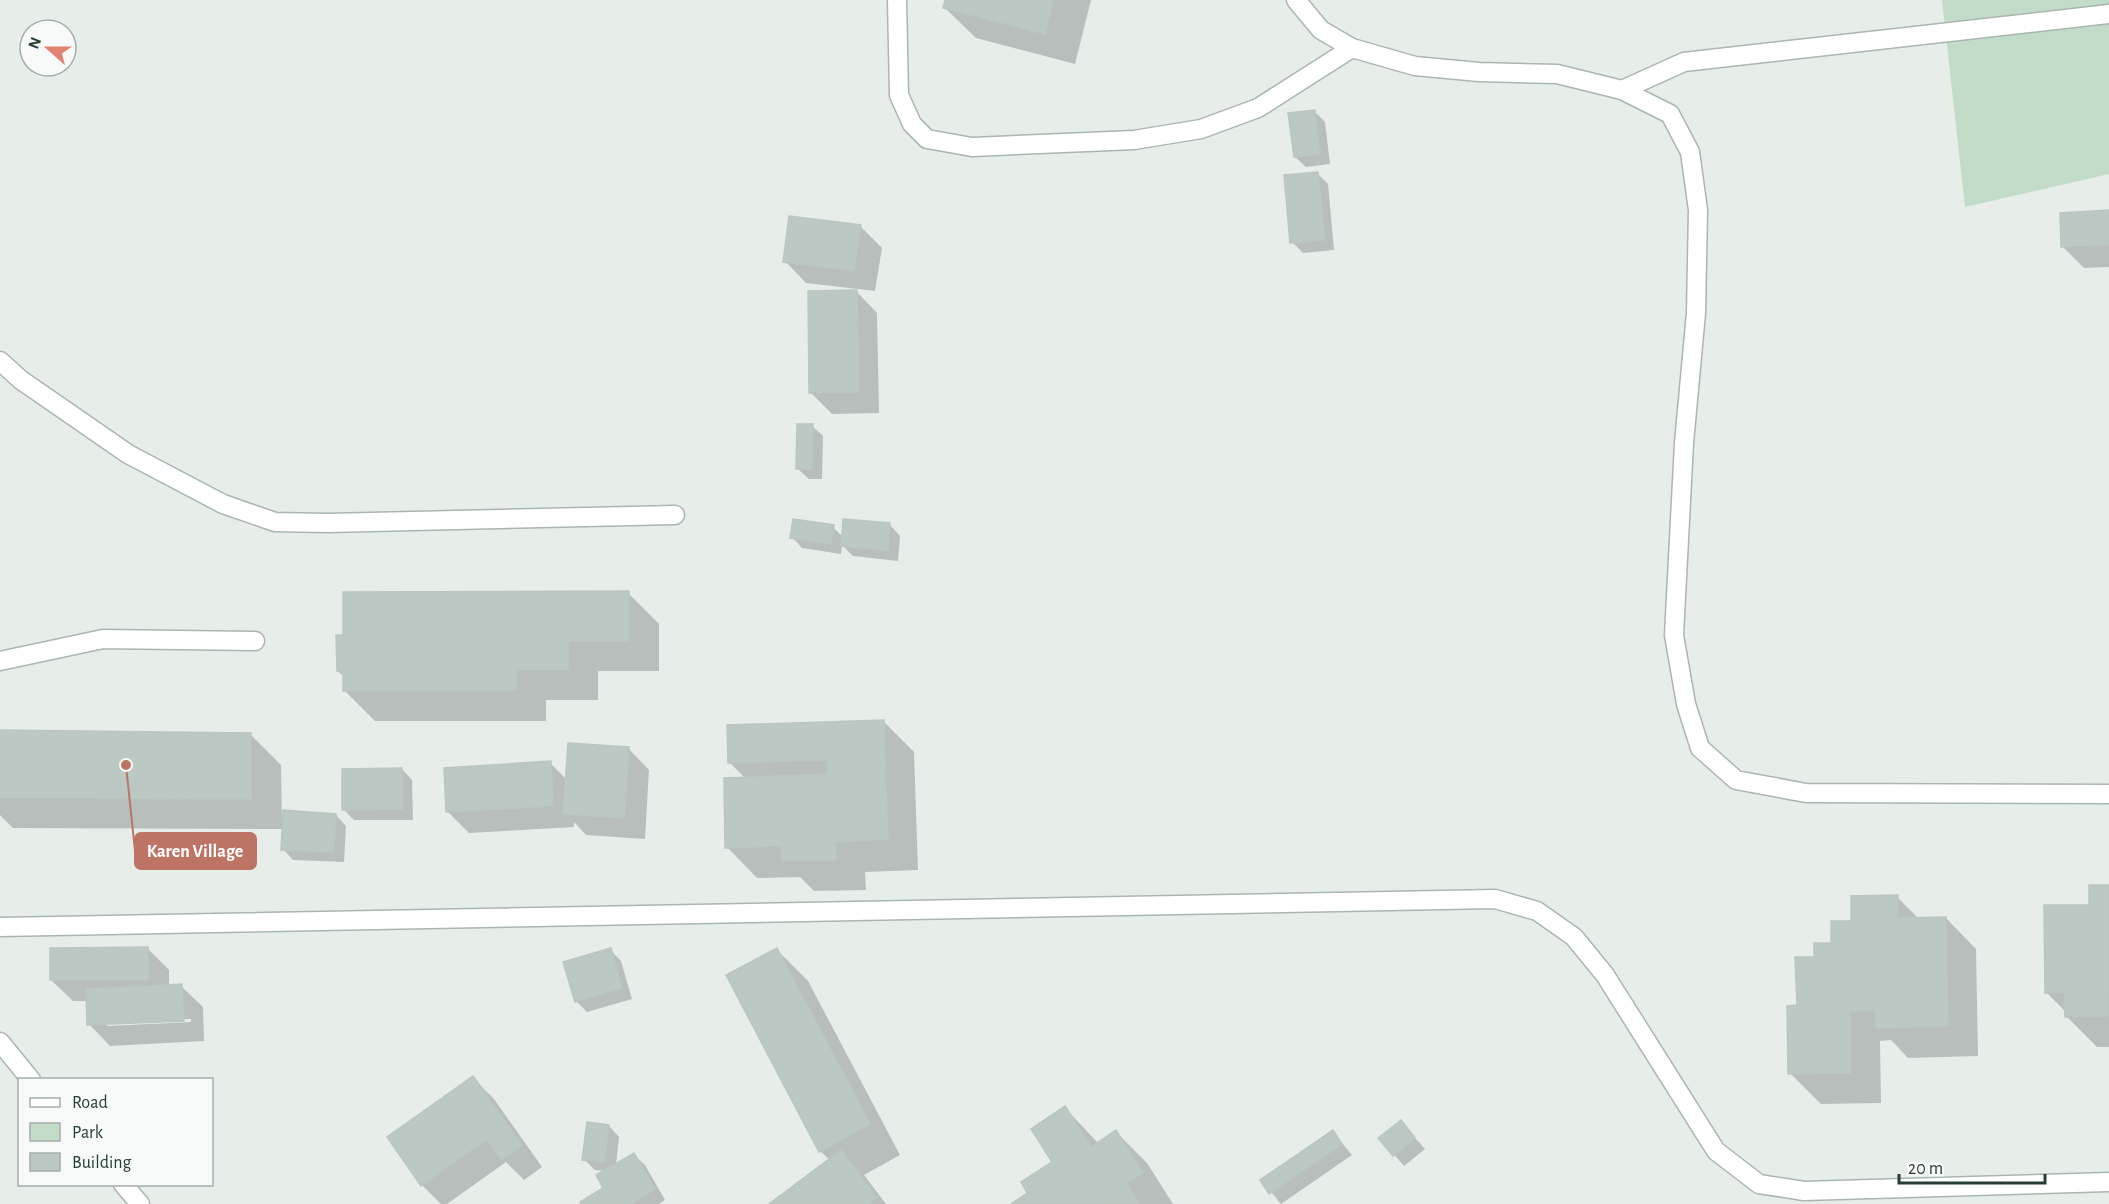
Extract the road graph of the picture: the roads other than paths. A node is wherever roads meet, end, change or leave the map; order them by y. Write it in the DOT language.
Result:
graph roads {
  1 [pos="897,0"];
  2 [pos="1296,0"];
  3 [pos="2109,14"];
  4 [pos="1352,48"];
  5 [pos="1622,90"];
  6 [pos="0,361"];
  7 [pos="675,516"];
  8 [pos="255,640"];
  9 [pos="0,661"];
  10 [pos="2109,794"];
  11 [pos="0,927"];
  12 [pos="0,1042"];
  13 [pos="30,1078"];
  14 [pos="2109,1182"];
  15 [pos="124,1186"];
  16 [pos="140,1204"];
  1 -- 4 [label="street"];
  2 -- 4 [label="street"];
  3 -- 5 [label="street"];
  4 -- 5 [label="street"];
  5 -- 10 [label="street"];
  6 -- 7 [label="street"];
  8 -- 9 [label="street"];
  11 -- 14 [label="street"];
  12 -- 13 [label="street"];
  15 -- 16 [label="street"];
}
